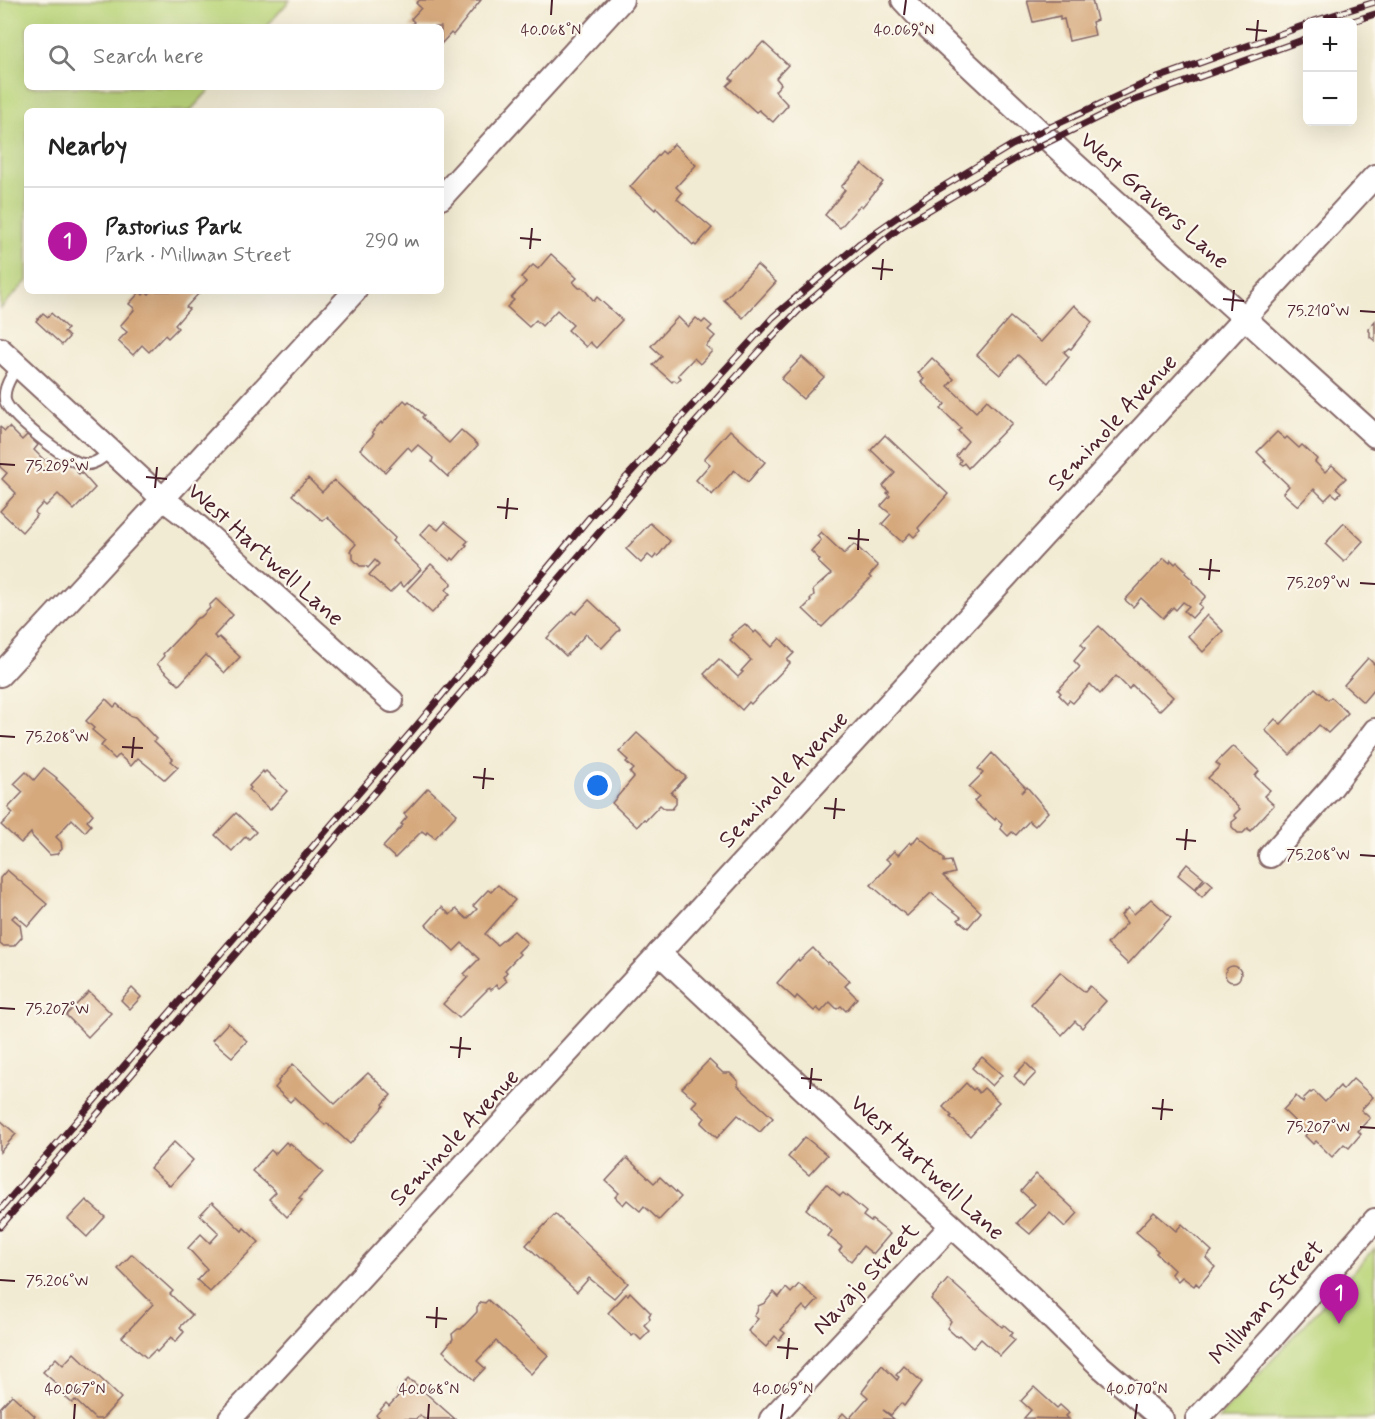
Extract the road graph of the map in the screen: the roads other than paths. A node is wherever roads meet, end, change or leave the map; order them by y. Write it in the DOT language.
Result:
graph roads {
  1 [pos="622,0"];
  2 [pos="903,0"];
  3 [pos="1375,176"];
  4 [pos="444,195"];
  5 [pos="352,294"];
  6 [pos="1244,318"];
  7 [pos="0,349"];
  8 [pos="18,366"];
  9 [pos="1375,436"];
  10 [pos="111,452"];
  11 [pos="163,499"];
  12 [pos="0,675"];
  13 [pos="392,700"];
  14 [pos="1375,730"];
  15 [pos="1270,856"];
  16 [pos="659,953"];
  17 [pos="1375,1220"];
  18 [pos="951,1226"];
  19 [pos="230,1419"];
  20 [pos="771,1419"];
  21 [pos="1162,1419"];
  22 [pos="1197,1419"];
  1 -- 4 [label="street"];
  2 -- 6 [label="street, West Gravers Lane"];
  3 -- 6 [label="street, Seminole Avenue"];
  5 -- 11 [label="street"];
  6 -- 9 [label="street, West Gravers Lane"];
  6 -- 16 [label="street, Seminole Avenue"];
  7 -- 8 [label="street, West Hartwell Lane"];
  8 -- 10 [label="street, West Hartwell Lane"];
  8 -- 10 [label="lane"];
  10 -- 11 [label="street, West Hartwell Lane"];
  11 -- 12 [label="street"];
  11 -- 13 [label="street, West Hartwell Lane"];
  14 -- 15 [label="street"];
  16 -- 18 [label="street, West Hartwell Lane"];
  16 -- 19 [label="street, Seminole Avenue"];
  17 -- 22 [label="street, Millman Street"];
  18 -- 20 [label="street, Navajo Street"];
  18 -- 21 [label="street, West Hartwell Lane"];
}
